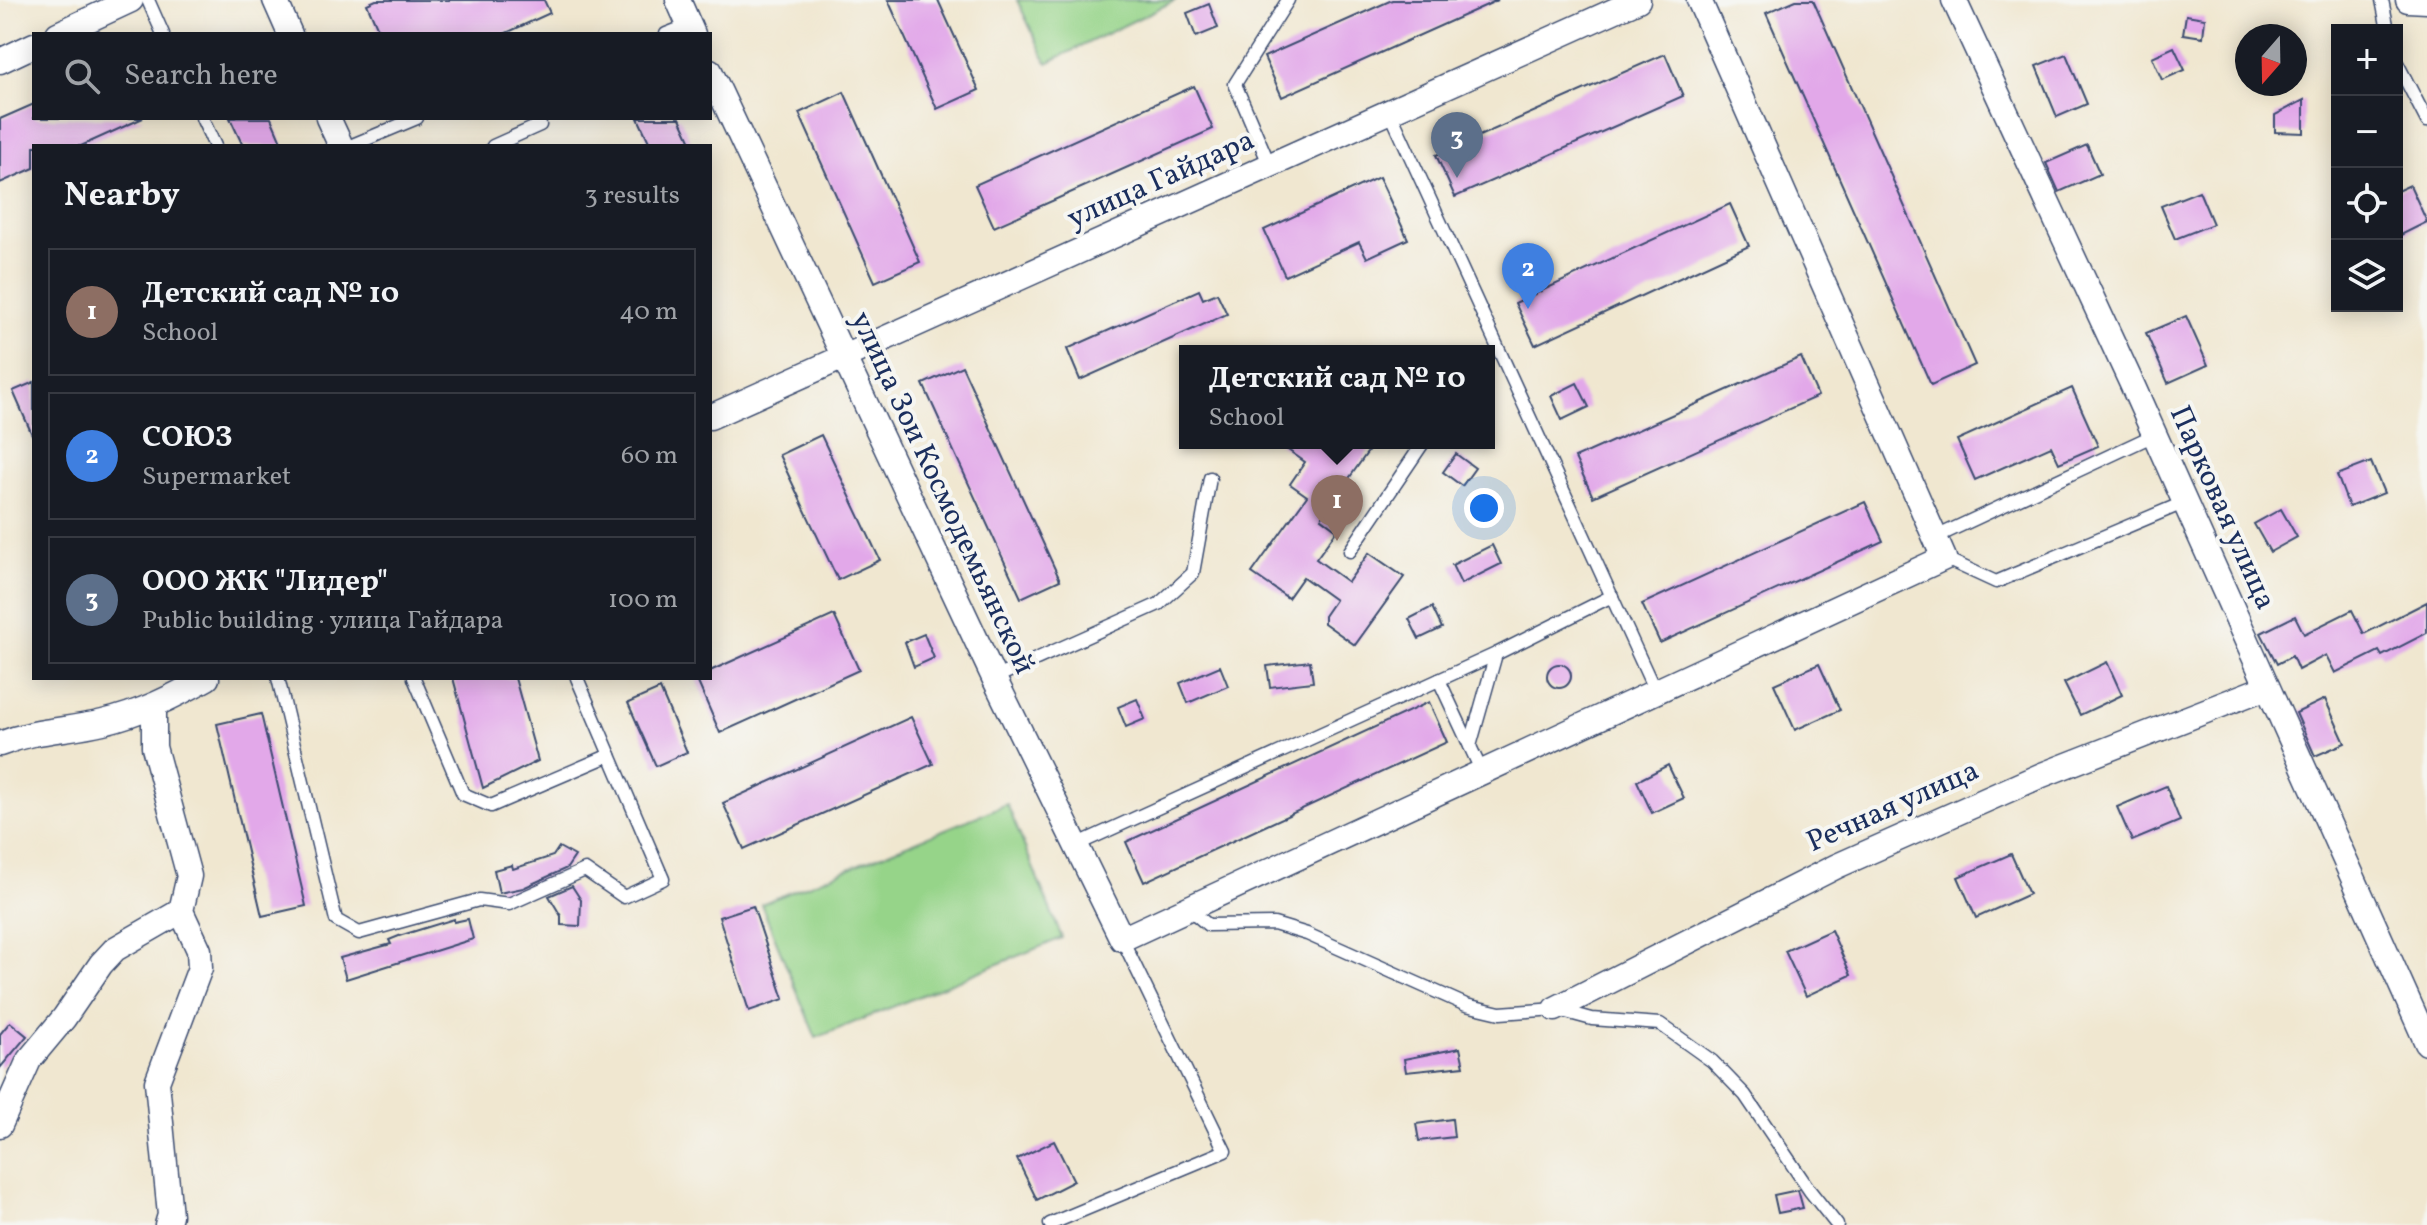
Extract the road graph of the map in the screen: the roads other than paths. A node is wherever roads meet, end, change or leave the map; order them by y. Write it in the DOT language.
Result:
graph roads {
  1 [pos="131,0"];
  2 [pos="148,0"];
  3 [pos="275,0"];
  4 [pos="678,0"];
  5 [pos="1288,0"];
  6 [pos="1638,0"];
  7 [pos="1699,0"];
  8 [pos="1954,0"];
  9 [pos="2382,0"];
  10 [pos="2408,0"];
  11 [pos="2427,1"];
  12 [pos="2387,24"];
  13 [pos="683,31"];
  14 [pos="62,32"];
  15 [pos="162,32"];
  16 [pos="289,32"];
  17 [pos="32,46"];
  18 [pos="0,61"];
  19 [pos="712,75"];
  20 [pos="2403,75"];
  21 [pos="1390,112"];
  22 [pos="203,120"];
  23 [pos="329,120"];
  24 [pos="412,120"];
  25 [pos="2427,121"];
  26 [pos="540,125"];
  27 [pos="214,144"];
  28 [pos="340,144"];
  29 [pos="355,144"];
  30 [pos="497,144"];
  31 [pos="1270,166"];
  32 [pos="1502,356"];
  33 [pos="842,357"];
  34 [pos="1495,359"];
  35 [pos="712,416"];
  36 [pos="2154,435"];
  37 [pos="1419,449"];
  38 [pos="1210,478"];
  39 [pos="2183,503"];
  40 [pos="1940,548"];
  41 [pos="1350,551"];
  42 [pos="1612,596"];
  43 [pos="1496,654"];
  44 [pos="994,678"];
  45 [pos="203,680"];
  46 [pos="278,680"];
  47 [pos="415,680"];
  48 [pos="578,680"];
  49 [pos="1439,680"];
  50 [pos="2267,687"];
  51 [pos="1655,691"];
  52 [pos="154,707"];
  53 [pos="0,744"];
  54 [pos="1470,746"];
  55 [pos="610,755"];
  56 [pos="1482,772"];
  57 [pos="1076,845"];
  58 [pos="1188,908"];
  59 [pos="181,911"];
  60 [pos="1122,939"];
  61 [pos="1555,1009"];
  62 [pos="2427,1043"];
  63 [pos="0,1125"];
  64 [pos="1050,1224"];
  65 [pos="167,1225"];
  66 [pos="1837,1225"];
  1 -- 14 [label="street"];
  2 -- 15 [label="lane"];
  3 -- 16 [label="street"];
  4 -- 13 [label="street"];
  5 -- 31 [label="lane"];
  6 -- 21 [label="street, улица Гайдара"];
  7 -- 40 [label="street"];
  8 -- 36 [label="street, Парковая улица"];
  9 -- 12 [label="lane"];
  10 -- 11 [label="street"];
  17 -- 18 [label="street"];
  19 -- 33 [label="street, улица Зои Космодемьянской"];
  20 -- 25 [label="lane"];
  21 -- 31 [label="street, улица Гайдара"];
  21 -- 32 [label="lane"];
  22 -- 27 [label="lane"];
  23 -- 28 [label="street"];
  24 -- 29 [label="lane"];
  26 -- 30 [label="lane"];
  31 -- 33 [label="street, улица Гайдара"];
  32 -- 34 [label="lane"];
  32 -- 42 [label="lane"];
  33 -- 35 [label="street, улица Гайдара"];
  33 -- 44 [label="street, улица Зои Космодемьянской"];
  36 -- 39 [label="street, Парковая улица"];
  36 -- 40 [label="lane"];
  37 -- 41 [label="lane"];
  38 -- 44 [label="lane"];
  39 -- 40 [label="lane"];
  39 -- 50 [label="street, Парковая улица"];
  40 -- 51 [label="street"];
  42 -- 43 [label="lane"];
  42 -- 51 [label="lane"];
  43 -- 49 [label="lane"];
  43 -- 54 [label="lane"];
  44 -- 57 [label="street, улица Зои Космодемьянской"];
  45 -- 52 [label="street"];
  46 -- 55 [label="lane"];
  47 -- 55 [label="lane"];
  48 -- 55 [label="lane"];
  49 -- 54 [label="lane"];
  49 -- 57 [label="lane"];
  50 -- 61 [label="street, Речная улица"];
  50 -- 62 [label="street, Парковая улица"];
  51 -- 56 [label="street"];
  52 -- 53 [label="street"];
  52 -- 59 [label="street"];
  54 -- 56 [label="lane"];
  56 -- 58 [label="street"];
  57 -- 60 [label="street, улица Зои Космодемьянской"];
  58 -- 60 [label="street"];
  58 -- 61 [label="lane"];
  59 -- 63 [label="street"];
  59 -- 65 [label="street"];
  60 -- 64 [label="lane"];
  61 -- 66 [label="lane"];
}
